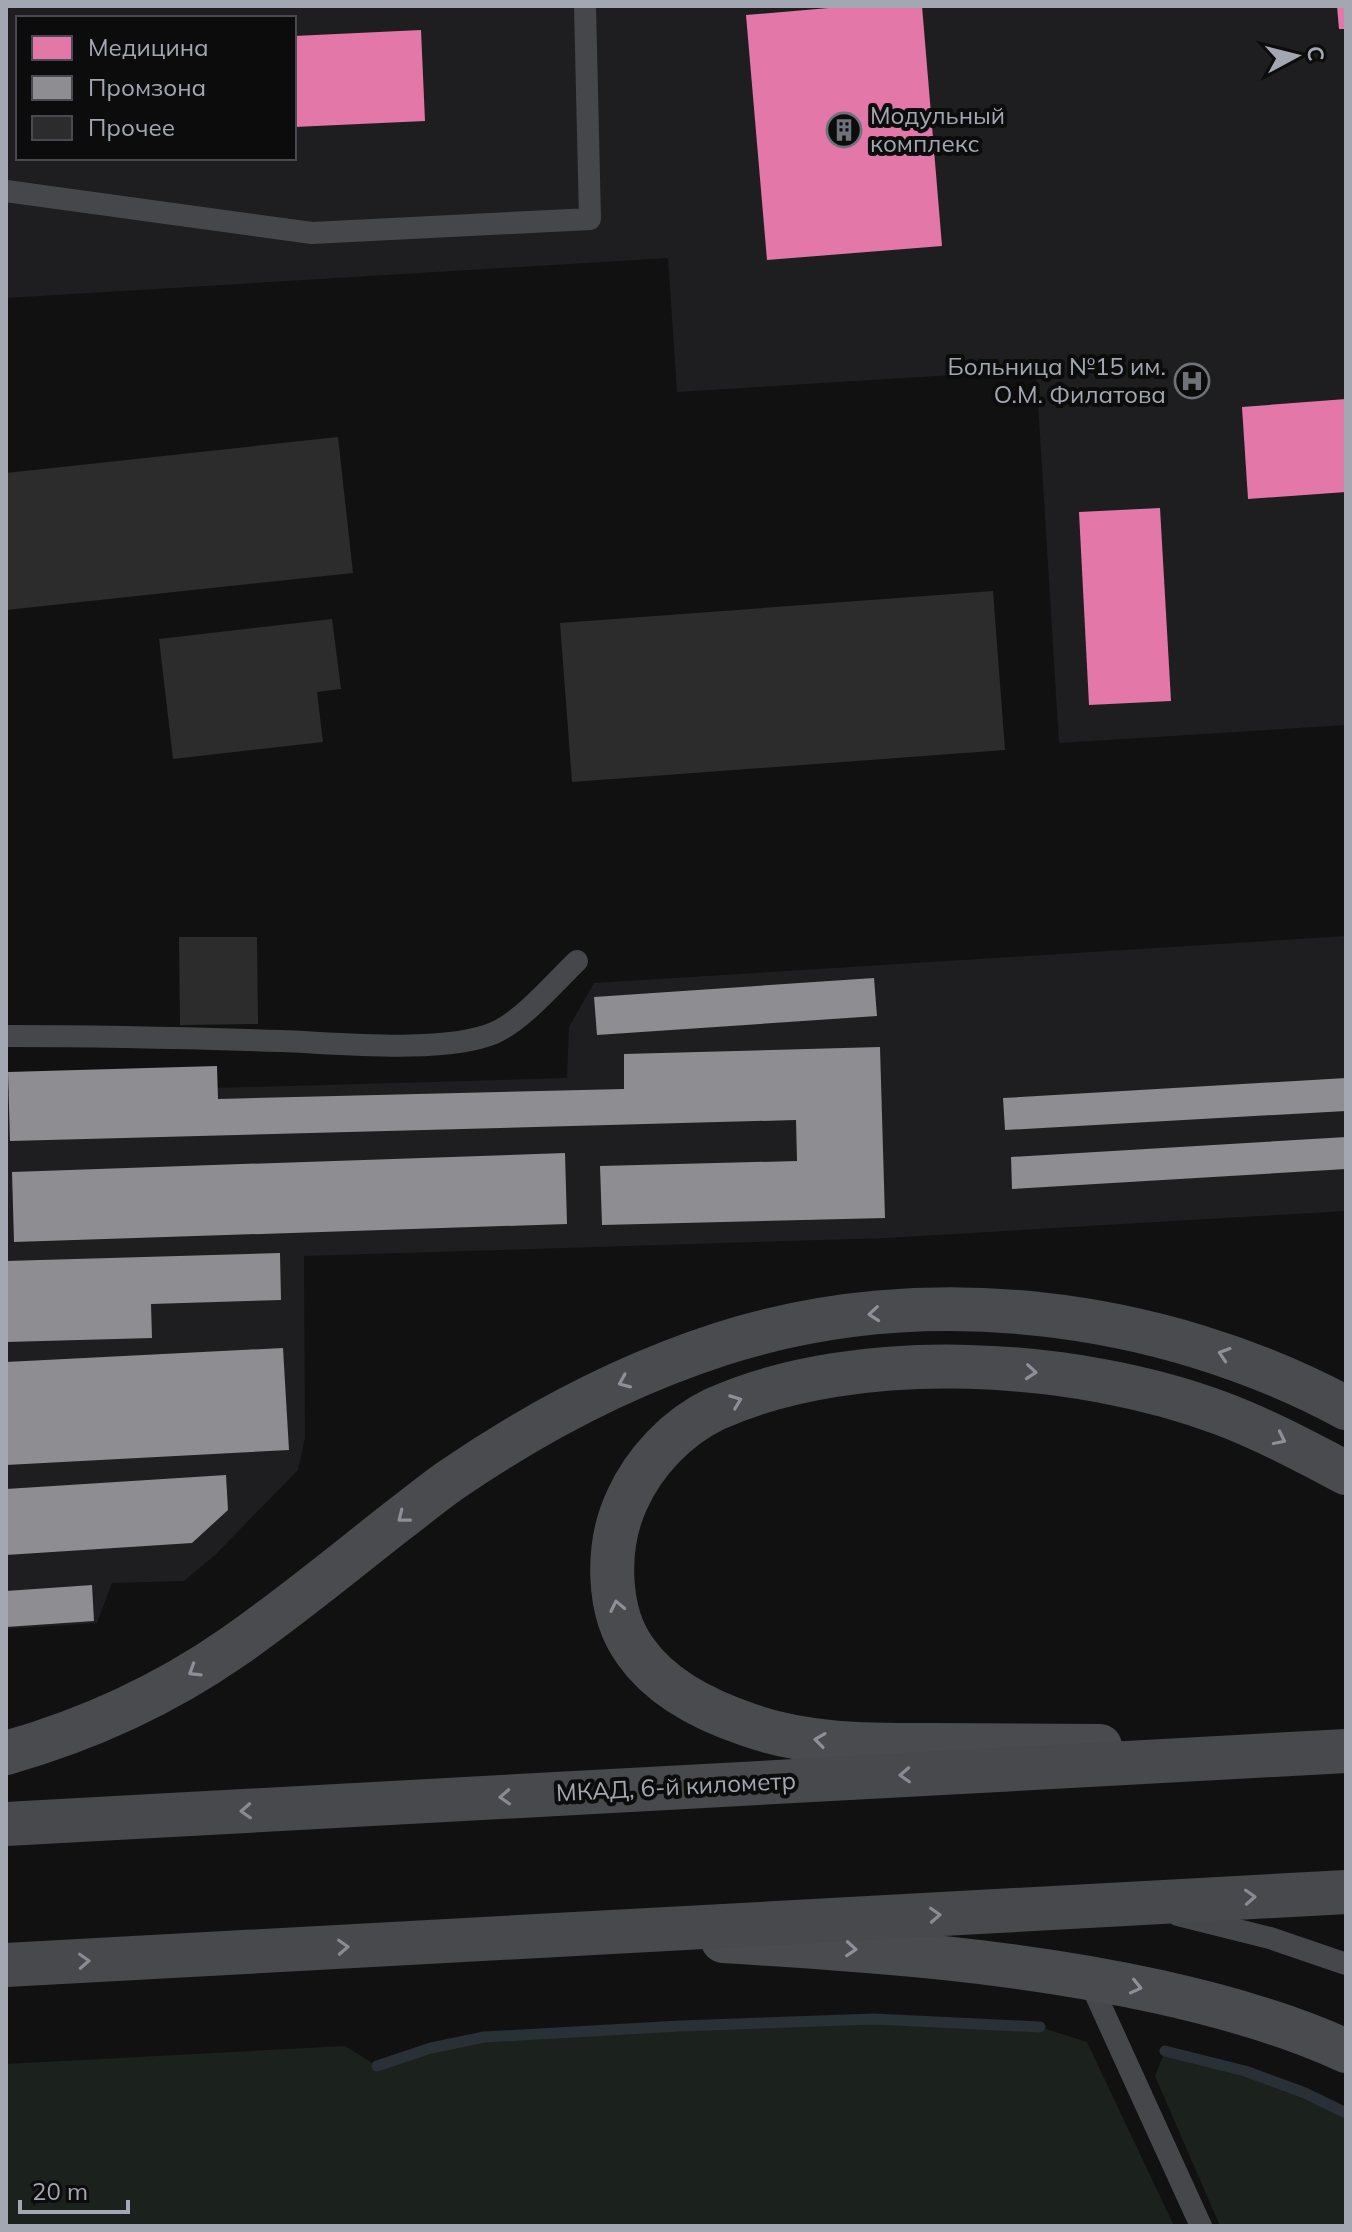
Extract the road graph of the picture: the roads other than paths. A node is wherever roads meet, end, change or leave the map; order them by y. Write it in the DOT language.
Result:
graph roads {
  1 [pos="585,6"];
  2 [pos="6,191"];
  3 [pos="577,961"];
  4 [pos="6,1036"];
  5 [pos="1346,1408"];
  6 [pos="1346,1473"];
  7 [pos="1346,1749"];
  8 [pos="6,1753"];
  9 [pos="6,1824"];
  10 [pos="1346,1892"];
  11 [pos="1134,1904"];
  12 [pos="605,1933"];
  13 [pos="1346,1964"];
  14 [pos="6,1965"];
  15 [pos="1088,1978"];
  16 [pos="1346,2051"];
  17 [pos="1201,2226"];
  1 -- 2 [label="lane"];
  3 -- 4 [label="lane"];
  5 -- 8 [label="main road, one-way"];
  7 -- 6 [label="main road, one-way"];
  7 -- 9 [label="highway, МКАД, 6-й километр, one-way"];
  11 -- 10 [label="highway, one-way"];
  12 -- 11 [label="highway, one-way"];
  11 -- 13 [label="lane"];
  14 -- 12 [label="highway, one-way"];
  12 -- 15 [label="main road, one-way"];
  15 -- 16 [label="main road, one-way"];
  15 -- 17 [label="lane"];
}
